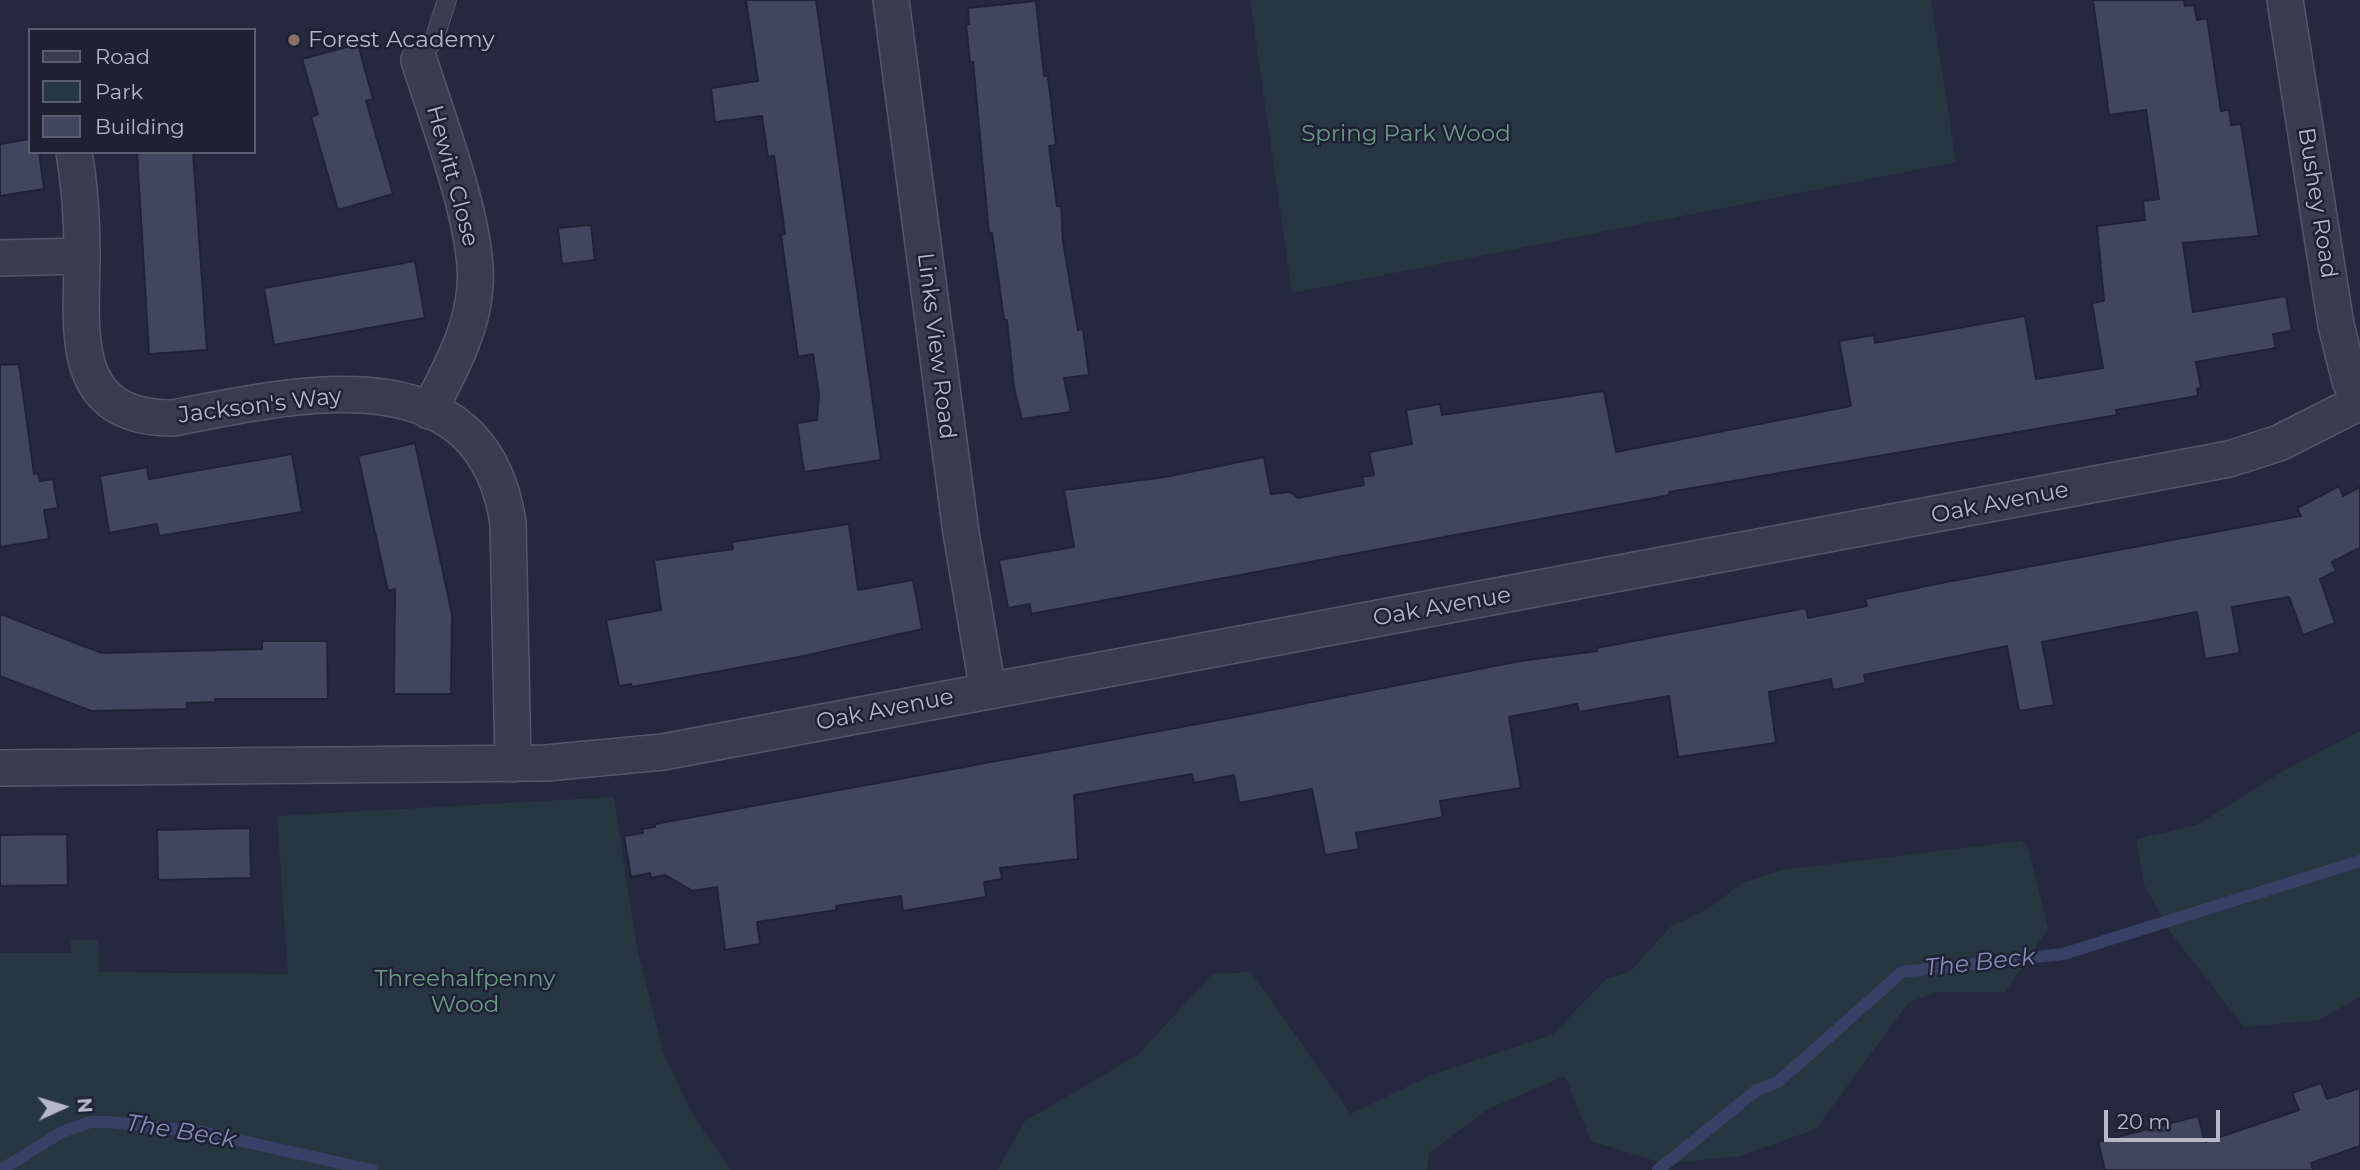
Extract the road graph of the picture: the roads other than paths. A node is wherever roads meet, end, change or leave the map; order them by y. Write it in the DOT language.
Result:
graph roads {
  1 [pos="447,0"];
  2 [pos="891,0"];
  3 [pos="2285,0"];
  4 [pos="419,60"];
  5 [pos="74,154"];
  6 [pos="82,256"];
  7 [pos="0,258"];
  8 [pos="2360,402"];
  9 [pos="429,411"];
  10 [pos="988,691"];
  11 [pos="513,764"];
  12 [pos="0,768"];
  1 -- 4 [label="lane"];
  2 -- 10 [label="street, Links View Road"];
  3 -- 8 [label="street, Bushey Road"];
  4 -- 9 [label="street, Hewitt Close"];
  5 -- 6 [label="street, Jackson's Way"];
  6 -- 7 [label="street"];
  6 -- 9 [label="street, Jackson's Way"];
  8 -- 10 [label="street, Oak Avenue"];
  9 -- 11 [label="street, Jackson's Way"];
  10 -- 11 [label="street, Oak Avenue"];
  11 -- 12 [label="street, Oak Avenue"];
}
